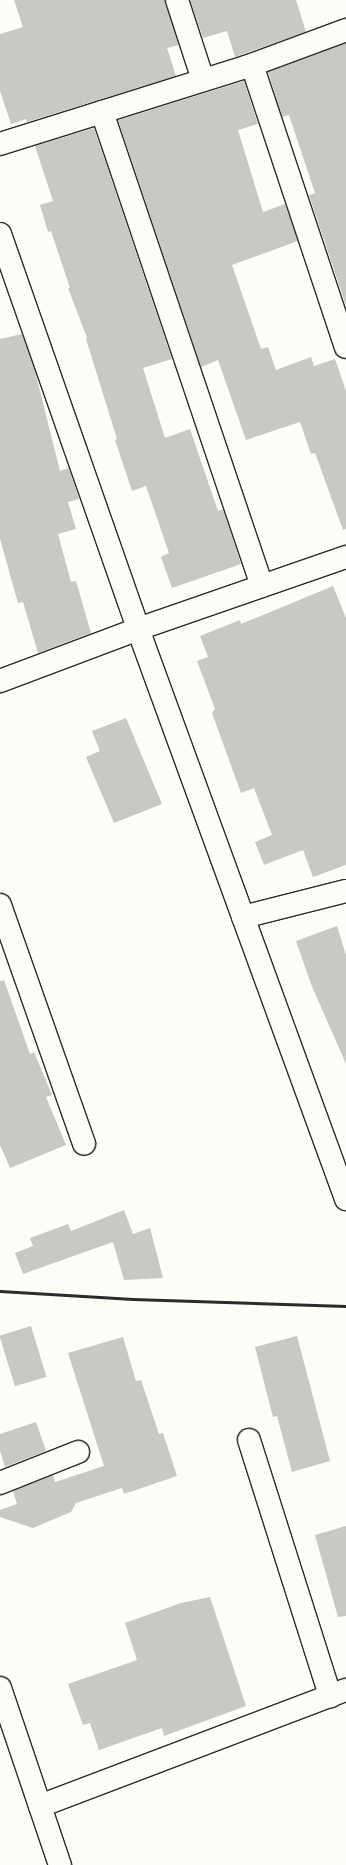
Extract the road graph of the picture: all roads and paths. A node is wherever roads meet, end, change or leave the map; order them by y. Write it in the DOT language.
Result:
graph roads {
  1 [pos="177,0"];
  2 [pos="346,30"];
  3 [pos="252,65"];
  4 [pos="203,80"];
  5 [pos="102,112"];
  6 [pos="0,144"];
  7 [pos="0,234"];
  8 [pos="346,347"];
  9 [pos="346,557"];
  10 [pos="262,586"];
  11 [pos="138,629"];
  12 [pos="0,681"];
  13 [pos="346,891"];
  14 [pos="0,905"];
  15 [pos="243,917"];
  16 [pos="84,1144"];
  17 [pos="346,1199"];
  18 [pos="249,1440"];
  19 [pos="78,1452"];
  20 [pos="0,1483"];
  21 [pos="0,1688"];
  22 [pos="338,1693"];
  23 [pos="40,1806"];
  24 [pos="60,1865"];
  1 -- 4 [label="street"];
  2 -- 3 [label="street"];
  3 -- 4 [label="street"];
  3 -- 8 [label="street"];
  4 -- 5 [label="street"];
  5 -- 6 [label="street"];
  5 -- 10 [label="street"];
  7 -- 11 [label="street"];
  9 -- 10 [label="street"];
  10 -- 11 [label="street"];
  11 -- 12 [label="street"];
  11 -- 15 [label="street"];
  13 -- 15 [label="street"];
  14 -- 16 [label="street"];
  15 -- 17 [label="street"];
  18 -- 22 [label="street"];
  19 -- 20 [label="street"];
  21 -- 23 [label="street"];
  22 -- 23 [label="street"];
  23 -- 24 [label="street"];
}
